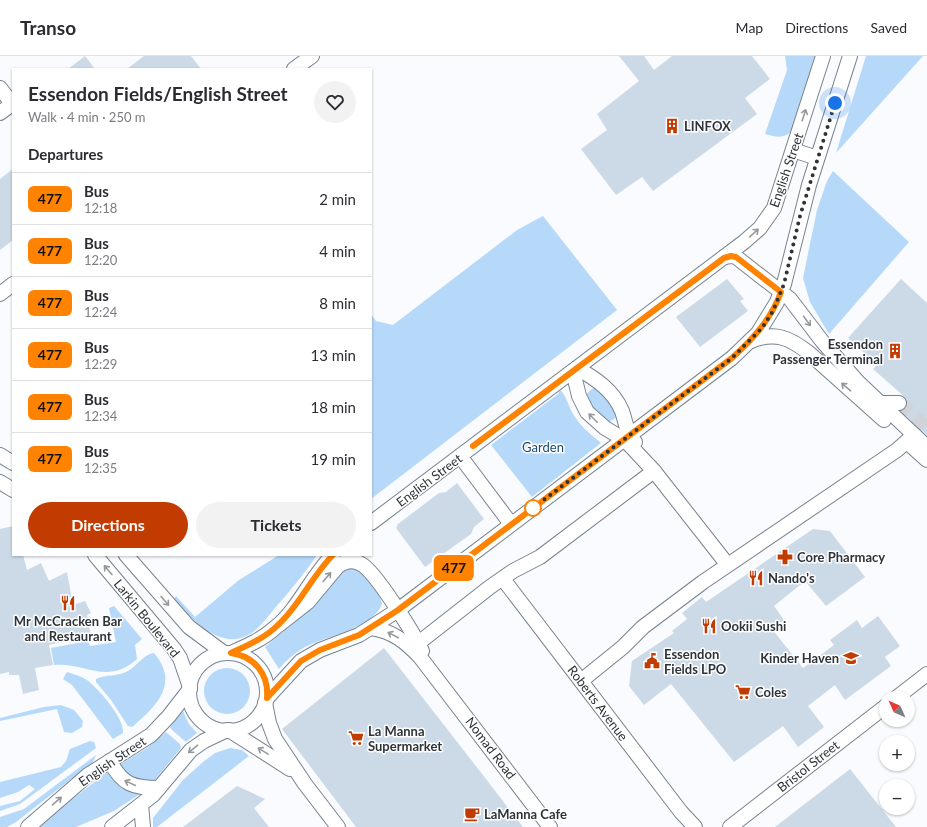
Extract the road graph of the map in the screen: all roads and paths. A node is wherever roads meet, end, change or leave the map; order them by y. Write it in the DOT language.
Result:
graph roads {
  1 [pos="312,56"];
  2 [pos="823,56"];
  3 [pos="850,56"];
  4 [pos="295,68"];
  5 [pos="0,88"];
  6 [pos="12,103"];
  7 [pos="12,105"];
  8 [pos="0,113"];
  9 [pos="793,150"];
  10 [pos="817,158"];
  11 [pos="724,258"];
  12 [pos="12,285"];
  13 [pos="781,292"];
  14 [pos="0,294"];
  15 [pos="751,340"];
  16 [pos="575,370"];
  17 [pos="899,403"];
  18 [pos="878,408"];
  19 [pos="627,438"];
  20 [pos="911,438"];
  21 [pos="927,447"];
  22 [pos="0,456"];
  23 [pos="460,456"];
  24 [pos="927,460"];
  25 [pos="12,462"];
  26 [pos="654,470"];
  27 [pos="0,482"];
  28 [pos="12,489"];
  29 [pos="372,522"];
  30 [pos="511,524"];
  31 [pos="96,556"];
  32 [pos="127,556"];
  33 [pos="330,557"];
  34 [pos="727,564"];
  35 [pos="503,579"];
  36 [pos="398,610"];
  37 [pos="280,624"];
  38 [pos="442,624"];
  39 [pos="410,627"];
  40 [pos="371,628"];
  41 [pos="415,646"];
  42 [pos="228,653"];
  43 [pos="927,674"];
  44 [pos="581,680"];
  45 [pos="190,688"];
  46 [pos="905,691"];
  47 [pos="266,700"];
  48 [pos="879,711"];
  49 [pos="228,730"];
  50 [pos="110,761"];
  51 [pos="304,784"];
  52 [pos="159,788"];
  53 [pos="141,805"];
  54 [pos="28,827"];
  55 [pos="112,827"];
  56 [pos="142,827"];
  57 [pos="338,827"];
  58 [pos="550,827"];
  59 [pos="695,827"];
  60 [pos="730,827"];
  1 -- 4 [label="street"];
  9 -- 2 [label="street, English Street, one-way"];
  3 -- 10 [label="street, English Street"];
  5 -- 6 [label="street"];
  7 -- 8 [label="street"];
  9 -- 10 [label="street"];
  11 -- 9 [label="street, English Street, one-way"];
  10 -- 13 [label="street, English Street"];
  11 -- 13 [label="street"];
  11 -- 16 [label="street, English Street"];
  12 -- 14 [label="street"];
  13 -- 15 [label="street, English Street"];
  13 -- 18 [label="street, one-way"];
  18 -- 15 [label="street, one-way"];
  15 -- 19 [label="street, English Street"];
  16 -- 19 [label="street"];
  19 -- 16 [label="street, one-way"];
  16 -- 23 [label="street, English Street"];
  17 -- 18 [label="street"];
  18 -- 20 [label="street"];
  19 -- 26 [label="street"];
  19 -- 30 [label="street, English Street"];
  20 -- 21 [label="street"];
  20 -- 24 [label="street"];
  20 -- 34 [label="street"];
  22 -- 25 [label="street"];
  23 -- 29 [label="street, English Street"];
  23 -- 30 [label="street"];
  26 -- 34 [label="street"];
  26 -- 35 [label="street"];
  27 -- 28 [label="street"];
  30 -- 36 [label="street, English Street"];
  45 -- 31 [label="street, Larkin Boulevard, one-way"];
  32 -- 42 [label="street, Larkin Boulevard, one-way"];
  33 -- 37 [label="street"];
  34 -- 44 [label="street"];
  35 -- 38 [label="street"];
  35 -- 44 [label="street, Roberts Avenue"];
  37 -- 36 [label="street, Nomad Road, one-way"];
  36 -- 39 [label="street, Nomad Road"];
  36 -- 40 [label="street, English Street"];
  37 -- 42 [label="street"];
  38 -- 39 [label="street"];
  38 -- 41 [label="street"];
  39 -- 41 [label="street, Nomad Road"];
  41 -- 40 [label="street, Nomad Road, one-way"];
  40 -- 47 [label="street, English Street"];
  41 -- 58 [label="street, Nomad Road"];
  42 -- 45 [label="street"];
  42 -- 47 [label="street"];
  43 -- 46 [label="street"];
  44 -- 59 [label="street, Roberts Avenue"];
  45 -- 49 [label="street"];
  45 -- 50 [label="street, English Street"];
  47 -- 49 [label="street"];
  47 -- 51 [label="street"];
  48 -- 60 [label="street, Bristol Street"];
  51 -- 49 [label="street, one-way"];
  49 -- 52 [label="street, one-way"];
  52 -- 50 [label="street, one-way"];
  54 -- 50 [label="street, English Street, one-way"];
  51 -- 57 [label="street"];
  52 -- 53 [label="street"];
  53 -- 55 [label="street"];
  53 -- 56 [label="street"];
}
